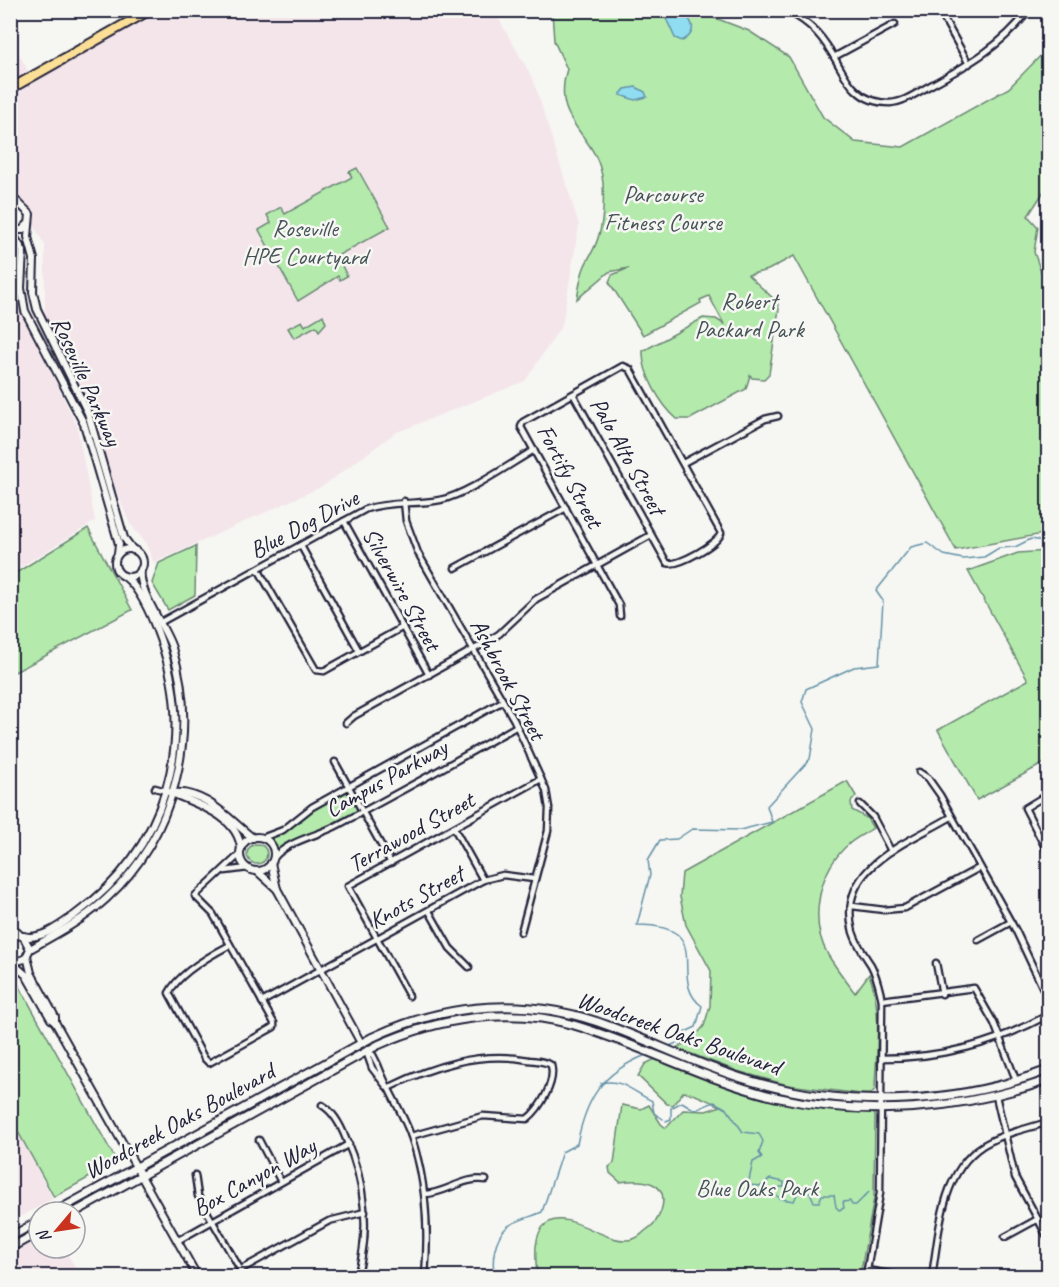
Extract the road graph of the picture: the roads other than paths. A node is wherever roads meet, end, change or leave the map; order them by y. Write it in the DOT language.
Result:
graph roads {
  1 [pos="150,10"];
  2 [pos="785,10"];
  3 [pos="801,10"];
  4 [pos="939,10"];
  5 [pos="1029,10"];
  6 [pos="798,17"];
  7 [pos="895,24"];
  8 [pos="834,57"];
  9 [pos="969,64"];
  10 [pos="10,89"];
  11 [pos="10,195"];
  12 [pos="21,204"];
  13 [pos="10,205"];
  14 [pos="30,220"];
  15 [pos="10,230"];
  16 [pos="40,320"];
  17 [pos="41,341"];
  18 [pos="69,376"];
  19 [pos="573,394"];
  20 [pos="778,416"];
  21 [pos="534,450"];
  22 [pos="683,464"];
  23 [pos="404,501"];
  24 [pos="566,508"];
  25 [pos="344,521"];
  26 [pos="651,535"];
  27 [pos="301,546"];
  28 [pos="133,550"];
  29 [pos="118,554"];
  30 [pos="597,565"];
  31 [pos="258,568"];
  32 [pos="455,568"];
  33 [pos="141,569"];
  34 [pos="124,576"];
  35 [pos="620,616"];
  36 [pos="161,622"];
  37 [pos="403,627"];
  38 [pos="359,651"];
  39 [pos="473,651"];
  40 [pos="429,675"];
  41 [pos="503,701"];
  42 [pos="346,723"];
  43 [pos="517,726"];
  44 [pos="335,762"];
  45 [pos="919,772"];
  46 [pos="541,779"];
  47 [pos="349,787"];
  48 [pos="155,788"];
  49 [pos="169,792"];
  50 [pos="1048,794"];
  51 [pos="860,804"];
  52 [pos="363,812"];
  53 [pos="951,817"];
  54 [pos="454,828"];
  55 [pos="253,838"];
  56 [pos="262,838"];
  57 [pos="241,851"];
  58 [pos="891,851"];
  59 [pos="1048,853"];
  60 [pos="272,861"];
  61 [pos="391,863"];
  62 [pos="248,868"];
  63 [pos="979,868"];
  64 [pos="225,871"];
  65 [pos="256,871"];
  66 [pos="534,879"];
  67 [pos="483,880"];
  68 [pos="277,890"];
  69 [pos="852,906"];
  70 [pos="429,910"];
  71 [pos="1011,922"];
  72 [pos="10,926"];
  73 [pos="520,932"];
  74 [pos="10,935"];
  75 [pos="21,935"];
  76 [pos="377,938"];
  77 [pos="978,940"];
  78 [pos="230,945"];
  79 [pos="28,952"];
  80 [pos="936,963"];
  81 [pos="12,964"];
  82 [pos="469,967"];
  83 [pos="320,970"];
  84 [pos="942,994"];
  85 [pos="409,996"];
  86 [pos="1048,999"];
  87 [pos="882,1000"];
  88 [pos="262,1002"];
  89 [pos="1048,1015"];
  90 [pos="55,1022"];
  91 [pos="1001,1039"];
  92 [pos="361,1043"];
  93 [pos="366,1051"];
  94 [pos="882,1058"];
  95 [pos="1048,1070"];
  96 [pos="1016,1080"];
  97 [pos="1048,1080"];
  98 [pos="388,1088"];
  99 [pos="996,1096"];
  100 [pos="882,1099"];
  101 [pos="322,1105"];
  102 [pos="882,1108"];
  103 [pos="1048,1122"];
  104 [pos="1005,1135"];
  105 [pos="411,1136"];
  106 [pos="259,1140"];
  107 [pos="349,1144"];
  108 [pos="136,1167"];
  109 [pos="195,1175"];
  110 [pos="140,1176"];
  111 [pos="486,1180"];
  112 [pos="281,1182"];
  113 [pos="425,1194"];
  114 [pos="77,1200"];
  115 [pos="87,1205"];
  116 [pos="365,1212"];
  117 [pos="1038,1219"];
  118 [pos="212,1220"];
  119 [pos="27,1228"];
  120 [pos="10,1237"];
  121 [pos="1005,1237"];
  122 [pos="1048,1238"];
  123 [pos="27,1239"];
  124 [pos="177,1241"];
  125 [pos="10,1248"];
  126 [pos="240,1270"];
  127 [pos="866,1274"];
  128 [pos="197,1276"];
  129 [pos="244,1276"];
  130 [pos="357,1276"];
  131 [pos="425,1276"];
  132 [pos="900,1276"];
  133 [pos="932,1276"];
  1 -- 10 [label="main road"];
  2 -- 6 [label="street"];
  3 -- 6 [label="street"];
  4 -- 9 [label="street"];
  5 -- 9 [label="street"];
  6 -- 8 [label="street"];
  7 -- 8 [label="street"];
  8 -- 9 [label="street"];
  11 -- 12 [label="street"];
  12 -- 13 [label="street"];
  12 -- 14 [label="street"];
  14 -- 15 [label="street"];
  14 -- 16 [label="street, Roseville Parkway"];
  15 -- 17 [label="street, Roseville Parkway"];
  16 -- 17 [label="street"];
  16 -- 18 [label="street, Roseville Parkway"];
  17 -- 18 [label="street"];
  17 -- 29 [label="street, Roseville Parkway"];
  18 -- 28 [label="street, Roseville Parkway"];
  19 -- 21 [label="street, Fortify Street"];
  19 -- 22 [label="street"];
  19 -- 26 [label="street, Palo Alto Street"];
  20 -- 22 [label="street"];
  21 -- 23 [label="street, Blue Dog Drive"];
  21 -- 24 [label="street, Fortify Street"];
  22 -- 26 [label="street, Palo Alto Street"];
  23 -- 25 [label="street, Blue Dog Drive"];
  23 -- 39 [label="street, Ashbrook Street"];
  24 -- 30 [label="street, Fortify Street"];
  24 -- 32 [label="street"];
  25 -- 27 [label="street, Blue Dog Drive"];
  25 -- 37 [label="street, Silverwire Street"];
  26 -- 30 [label="street"];
  27 -- 31 [label="street, Blue Dog Drive"];
  27 -- 38 [label="street"];
  28 -- 29 [label="street"];
  28 -- 33 [label="street"];
  29 -- 34 [label="street"];
  30 -- 35 [label="street, Fortify Street"];
  30 -- 39 [label="street"];
  31 -- 36 [label="street, Blue Dog Drive"];
  31 -- 38 [label="street"];
  33 -- 34 [label="street"];
  33 -- 36 [label="street"];
  34 -- 49 [label="street"];
  36 -- 49 [label="street"];
  37 -- 38 [label="street"];
  37 -- 40 [label="street, Silverwire Street"];
  39 -- 40 [label="street"];
  39 -- 41 [label="street, Ashbrook Street"];
  40 -- 42 [label="street"];
  41 -- 43 [label="street, Ashbrook Street"];
  41 -- 47 [label="street, Campus Parkway"];
  43 -- 46 [label="street, Ashbrook Street"];
  43 -- 52 [label="street, Campus Parkway"];
  44 -- 47 [label="street"];
  45 -- 53 [label="street"];
  46 -- 54 [label="street, Terrawood Street"];
  46 -- 66 [label="street, Ashbrook Street"];
  47 -- 52 [label="street"];
  47 -- 56 [label="street, Campus Parkway"];
  48 -- 49 [label="street"];
  49 -- 55 [label="street"];
  49 -- 57 [label="street"];
  49 -- 75 [label="street"];
  49 -- 79 [label="street"];
  50 -- 59 [label="street"];
  51 -- 58 [label="street"];
  52 -- 60 [label="street, Campus Parkway"];
  52 -- 61 [label="street"];
  53 -- 58 [label="street"];
  53 -- 63 [label="street"];
  54 -- 61 [label="street, Terrawood Street"];
  54 -- 67 [label="street"];
  55 -- 56 [label="street"];
  55 -- 57 [label="street"];
  56 -- 60 [label="street"];
  57 -- 62 [label="street"];
  57 -- 64 [label="street"];
  58 -- 69 [label="street"];
  60 -- 65 [label="street"];
  60 -- 68 [label="street"];
  61 -- 76 [label="street, Terrawood Street"];
  62 -- 64 [label="street"];
  62 -- 65 [label="street"];
  63 -- 69 [label="street"];
  63 -- 71 [label="street"];
  64 -- 78 [label="street"];
  65 -- 68 [label="street"];
  66 -- 67 [label="street, Knots Street"];
  66 -- 73 [label="street, Ashbrook Street"];
  67 -- 70 [label="street, Knots Street"];
  68 -- 83 [label="street"];
  69 -- 87 [label="street"];
  70 -- 76 [label="street, Knots Street"];
  70 -- 82 [label="street"];
  71 -- 77 [label="street"];
  71 -- 86 [label="street"];
  72 -- 75 [label="street"];
  74 -- 75 [label="street"];
  75 -- 79 [label="street"];
  76 -- 83 [label="street, Knots Street"];
  76 -- 85 [label="street"];
  78 -- 88 [label="street"];
  78 -- 88 [label="street"];
  79 -- 81 [label="street"];
  79 -- 90 [label="street"];
  80 -- 84 [label="street"];
  81 -- 90 [label="street"];
  83 -- 88 [label="street, Knots Street"];
  83 -- 92 [label="street"];
  84 -- 87 [label="street"];
  84 -- 91 [label="street"];
  87 -- 94 [label="street"];
  89 -- 91 [label="street"];
  90 -- 108 [label="street"];
  91 -- 94 [label="street"];
  91 -- 96 [label="street"];
  92 -- 93 [label="main road"];
  92 -- 100 [label="main road, Woodcreek Oaks Boulevard"];
  92 -- 108 [label="main road, Woodcreek Oaks Boulevard"];
  93 -- 98 [label="street"];
  93 -- 102 [label="main road, Woodcreek Oaks Boulevard"];
  93 -- 110 [label="main road, Woodcreek Oaks Boulevard"];
  94 -- 100 [label="street"];
  95 -- 96 [label="main road, Woodcreek Oaks Boulevard"];
  96 -- 100 [label="main road, Woodcreek Oaks Boulevard"];
  97 -- 99 [label="main road, Woodcreek Oaks Boulevard"];
  98 -- 105 [label="street"];
  98 -- 105 [label="street"];
  99 -- 102 [label="main road, Woodcreek Oaks Boulevard"];
  99 -- 104 [label="street"];
  100 -- 102 [label="street"];
  101 -- 107 [label="street"];
  102 -- 127 [label="street"];
  103 -- 104 [label="street"];
  104 -- 117 [label="street"];
  104 -- 133 [label="street"];
  105 -- 113 [label="street"];
  106 -- 112 [label="street"];
  107 -- 112 [label="street, Box Canyon Way"];
  107 -- 116 [label="street"];
  108 -- 110 [label="street"];
  108 -- 114 [label="main road, Woodcreek Oaks Boulevard"];
  109 -- 118 [label="street"];
  110 -- 115 [label="main road, Woodcreek Oaks Boulevard"];
  110 -- 124 [label="street"];
  111 -- 113 [label="street"];
  112 -- 118 [label="street, Box Canyon Way"];
  113 -- 131 [label="street"];
  116 -- 126 [label="street"];
  116 -- 130 [label="street"];
  117 -- 121 [label="street"];
  117 -- 122 [label="street"];
  118 -- 124 [label="street, Box Canyon Way"];
  118 -- 126 [label="street"];
  119 -- 120 [label="main road"];
  123 -- 125 [label="main road"];
  124 -- 128 [label="street"];
  126 -- 129 [label="street"];
  127 -- 132 [label="street"];
}
